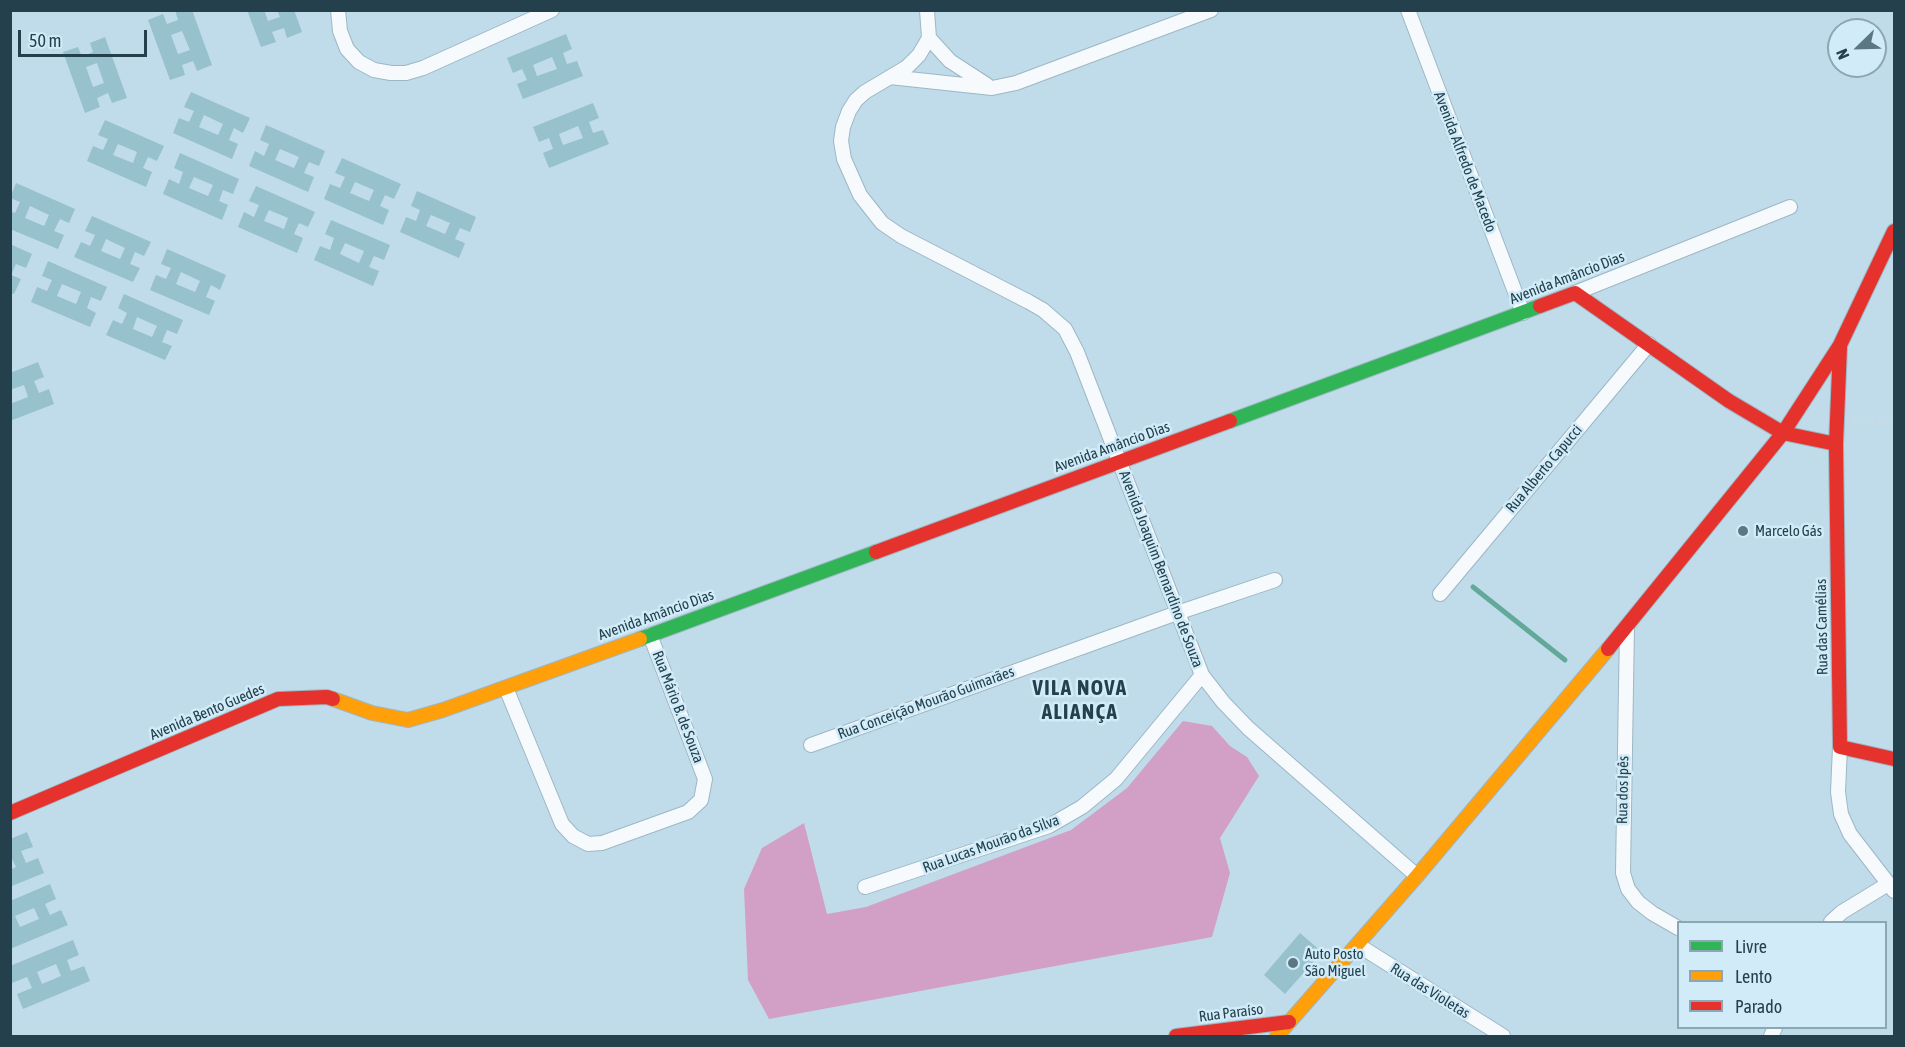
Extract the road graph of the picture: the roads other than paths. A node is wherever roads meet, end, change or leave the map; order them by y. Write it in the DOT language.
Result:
graph roads {
  1 [pos="338,10"];
  2 [pos="552,10"];
  3 [pos="927,10"];
  4 [pos="1211,10"];
  5 [pos="1408,10"];
  6 [pos="929,38"];
  7 [pos="890,77"];
  8 [pos="992,88"];
  9 [pos="1790,207"];
  10 [pos="1894,231"];
  11 [pos="1575,293"];
  12 [pos="1522,313"];
  13 [pos="1649,344"];
  14 [pos="1840,345"];
  15 [pos="1783,433"];
  16 [pos="1836,444"];
  17 [pos="1120,461"];
  18 [pos="1275,580"];
  19 [pos="1440,594"];
  20 [pos="1177,613"];
  21 [pos="1627,626"];
  22 [pos="650,635"];
  23 [pos="1202,675"];
  24 [pos="506,688"];
  25 [pos="443,710"];
  26 [pos="811,745"];
  27 [pos="1840,747"];
  28 [pos="1894,759"];
  29 [pos="10,806"];
  30 [pos="27,807"];
  31 [pos="10,813"];
  32 [pos="1418,876"];
  33 [pos="1891,887"];
  34 [pos="865,888"];
  35 [pos="1832,921"];
  36 [pos="1677,927"];
  37 [pos="1358,945"];
  38 [pos="1290,1022"];
  39 [pos="1176,1036"];
  40 [pos="1277,1036"];
  41 [pos="1503,1036"];
  1 -- 2 [label="street"];
  3 -- 6 [label="street"];
  4 -- 8 [label="street"];
  5 -- 12 [label="street, Avenida Alfredo de Macedo"];
  6 -- 7 [label="street, Avenida Joaquim Bernardino de Souza"];
  6 -- 8 [label="street"];
  7 -- 8 [label="street"];
  7 -- 17 [label="street, Avenida Joaquim Bernardino de Souza"];
  9 -- 11 [label="street, Avenida Amâncio Dias"];
  10 -- 14 [label="street"];
  11 -- 12 [label="street, Avenida Amâncio Dias"];
  11 -- 13 [label="street"];
  12 -- 17 [label="street, Avenida Amâncio Dias"];
  13 -- 15 [label="street"];
  13 -- 19 [label="street, Rua Alberto Capucci"];
  14 -- 15 [label="street"];
  14 -- 16 [label="street, Rua das Camélias"];
  15 -- 16 [label="street"];
  15 -- 21 [label="street"];
  16 -- 27 [label="street, Rua das Camélias"];
  17 -- 20 [label="street, Avenida Joaquim Bernardino de Souza"];
  17 -- 22 [label="street, Avenida Amâncio Dias"];
  18 -- 20 [label="street, Rua Conceição Mourão Guimarães"];
  20 -- 23 [label="street, Avenida Joaquim Bernardino de Souza"];
  20 -- 26 [label="street, Rua Conceição Mourão Guimarães"];
  21 -- 32 [label="street"];
  21 -- 36 [label="street, Rua dos Ipês"];
  22 -- 24 [label="street, Avenida Amâncio Dias"];
  22 -- 24 [label="street, Rua Mário B. de Souza"];
  23 -- 32 [label="street, Avenida Joaquim Bernardino de Souza"];
  23 -- 34 [label="street, Rua Lucas Mourão da Silva"];
  24 -- 25 [label="street, Avenida Amâncio Dias"];
  25 -- 30 [label="street, Avenida Bento Guedes"];
  27 -- 28 [label="street"];
  27 -- 33 [label="street, Rua das Camélias"];
  29 -- 30 [label="street, Avenida Bento Guedes"];
  30 -- 31 [label="street, Avenida Bento Guedes"];
  32 -- 37 [label="street"];
  33 -- 35 [label="street"];
  37 -- 38 [label="street"];
  37 -- 41 [label="street, Rua das Violetas"];
  38 -- 39 [label="street, Rua Paraíso"];
  38 -- 40 [label="street"];
}
